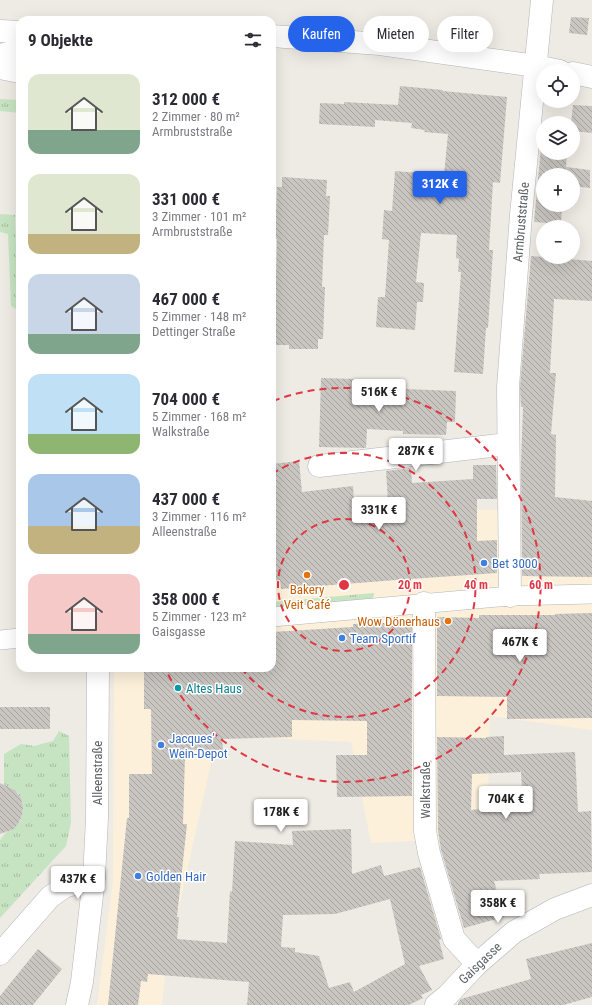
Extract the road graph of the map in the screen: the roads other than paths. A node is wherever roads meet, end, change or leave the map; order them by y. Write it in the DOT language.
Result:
graph roads {
  1 [pos="542,0"];
  2 [pos="0,31"];
  3 [pos="16,32"];
  4 [pos="276,36"];
  5 [pos="16,51"];
  6 [pos="0,55"];
  7 [pos="536,64"];
  8 [pos="536,66"];
  9 [pos="0,68"];
  10 [pos="16,71"];
  11 [pos="580,75"];
  12 [pos="592,77"];
  13 [pos="508,444"];
  14 [pos="319,466"];
  15 [pos="592,594"];
  16 [pos="510,596"];
  17 [pos="424,603"];
  18 [pos="276,617"];
  19 [pos="16,638"];
  20 [pos="0,640"];
  21 [pos="98,672"];
  22 [pos="94,878"];
  23 [pos="592,895"];
  24 [pos="0,954"];
  25 [pos="477,964"];
  26 [pos="77,1005"];
  27 [pos="436,1005"];
  1 -- 7 [label="street, Armbruststraße"];
  2 -- 3 [label="street"];
  4 -- 8 [label="street"];
  5 -- 6 [label="street"];
  8 -- 13 [label="street, Armbruststraße"];
  9 -- 10 [label="street"];
  11 -- 12 [label="street"];
  13 -- 14 [label="street"];
  13 -- 16 [label="street, Armbruststraße"];
  15 -- 16 [label="street"];
  16 -- 17 [label="street"];
  17 -- 18 [label="street"];
  17 -- 25 [label="street, Walkstraße"];
  19 -- 20 [label="street"];
  21 -- 22 [label="street, Alleenstraße"];
  22 -- 24 [label="street"];
  22 -- 26 [label="street, Alleenstraße"];
  23 -- 25 [label="street, Gaisgasse"];
  25 -- 27 [label="street, Gaisgasse"];
}
